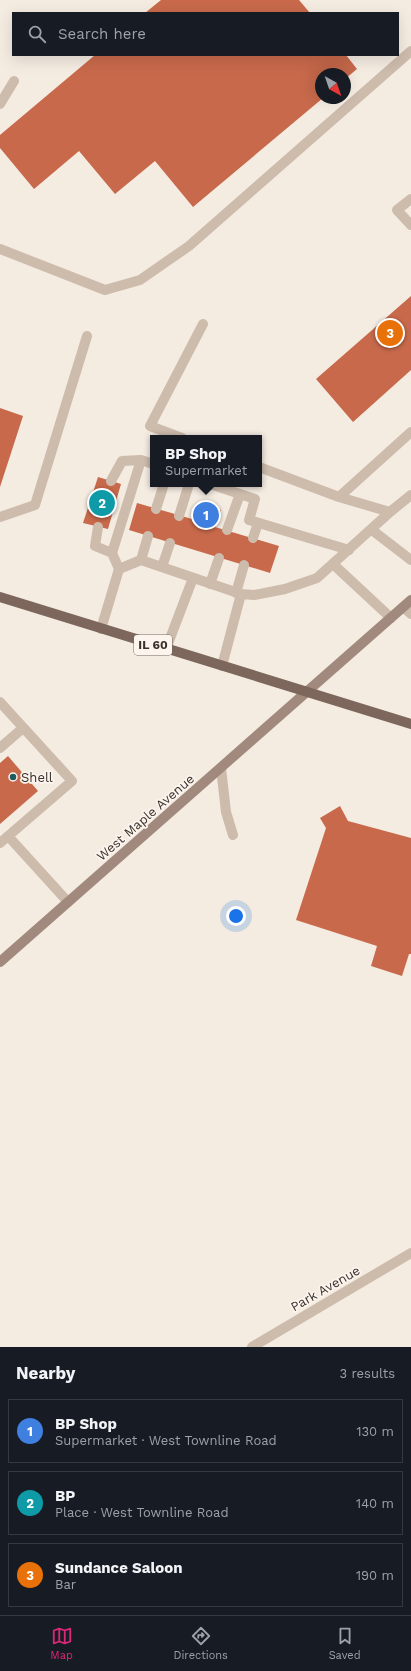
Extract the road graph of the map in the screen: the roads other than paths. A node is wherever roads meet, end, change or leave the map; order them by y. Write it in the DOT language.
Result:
graph roads {
  1 [pos="411,51"];
  2 [pos="14,82"];
  3 [pos="0,104"];
  4 [pos="411,199"];
  5 [pos="411,225"];
  6 [pos="0,249"];
  7 [pos="203,324"];
  8 [pos="87,336"];
  9 [pos="411,432"];
  10 [pos="174,435"];
  11 [pos="141,460"];
  12 [pos="150,463"];
  13 [pos="262,468"];
  14 [pos="111,481"];
  15 [pos="163,487"];
  16 [pos="188,487"];
  17 [pos="219,487"];
  18 [pos="240,494"];
  19 [pos="411,495"];
  20 [pos="339,497"];
  21 [pos="156,508"];
  22 [pos="390,512"];
  23 [pos="179,516"];
  24 [pos="0,517"];
  25 [pos="258,523"];
  26 [pos="98,527"];
  27 [pos="227,530"];
  28 [pos="372,530"];
  29 [pos="148,536"];
  30 [pos="253,538"];
  31 [pos="170,543"];
  32 [pos="349,550"];
  33 [pos="112,553"];
  34 [pos="219,558"];
  35 [pos="141,560"];
  36 [pos="411,560"];
  37 [pos="333,564"];
  38 [pos="244,566"];
  39 [pos="162,567"];
  40 [pos="119,569"];
  41 [pos="193,578"];
  42 [pos="210,584"];
  43 [pos="238,593"];
  44 [pos="0,597"];
  45 [pos="411,600"];
  46 [pos="407,610"];
  47 [pos="391,618"];
  48 [pos="101,629"];
  49 [pos="166,649"];
  50 [pos="222,666"];
  51 [pos="307,692"];
  52 [pos="0,702"];
  53 [pos="411,724"];
  54 [pos="24,728"];
  55 [pos="0,748"];
  56 [pos="221,768"];
  57 [pos="233,835"];
  58 [pos="8,836"];
  59 [pos="0,843"];
  60 [pos="68,902"];
  61 [pos="0,962"];
  62 [pos="411,1253"];
  63 [pos="252,1347"];
  1 -- 6 [label="street"];
  2 -- 3 [label="street"];
  4 -- 5 [label="street"];
  7 -- 10 [label="street"];
  8 -- 24 [label="street"];
  9 -- 20 [label="street"];
  11 -- 12 [label="street"];
  11 -- 14 [label="street"];
  11 -- 33 [label="street"];
  13 -- 20 [label="street"];
  15 -- 21 [label="street"];
  16 -- 23 [label="street"];
  17 -- 18 [label="street"];
  18 -- 25 [label="street"];
  18 -- 27 [label="street"];
  19 -- 22 [label="street"];
  20 -- 22 [label="street"];
  22 -- 28 [label="street"];
  25 -- 30 [label="street"];
  25 -- 32 [label="street"];
  26 -- 33 [label="street"];
  28 -- 32 [label="street"];
  28 -- 36 [label="street"];
  29 -- 35 [label="street"];
  31 -- 39 [label="street"];
  32 -- 37 [label="street"];
  33 -- 40 [label="street"];
  34 -- 42 [label="street"];
  35 -- 39 [label="street"];
  35 -- 40 [label="street"];
  37 -- 43 [label="street"];
  37 -- 47 [label="street"];
  38 -- 43 [label="street"];
  39 -- 41 [label="street"];
  40 -- 48 [label="street"];
  41 -- 42 [label="street"];
  41 -- 49 [label="street"];
  42 -- 43 [label="street"];
  43 -- 50 [label="street"];
  44 -- 48 [label="main road, IL 60"];
  45 -- 46 [label="main road, West Maple Avenue"];
  46 -- 47 [label="main road, West Maple Avenue"];
  47 -- 51 [label="main road, West Maple Avenue"];
  48 -- 49 [label="main road, IL 60"];
  49 -- 50 [label="main road, IL 60"];
  50 -- 51 [label="main road, IL 60"];
  51 -- 53 [label="main road, IL 60"];
  51 -- 56 [label="main road, West Maple Avenue"];
  52 -- 54 [label="street"];
  54 -- 55 [label="street"];
  54 -- 58 [label="street"];
  56 -- 57 [label="street"];
  56 -- 60 [label="main road, West Maple Avenue"];
  58 -- 59 [label="street"];
  58 -- 60 [label="street"];
  60 -- 61 [label="main road, West Maple Avenue"];
  62 -- 63 [label="street, Park Avenue"];
}
